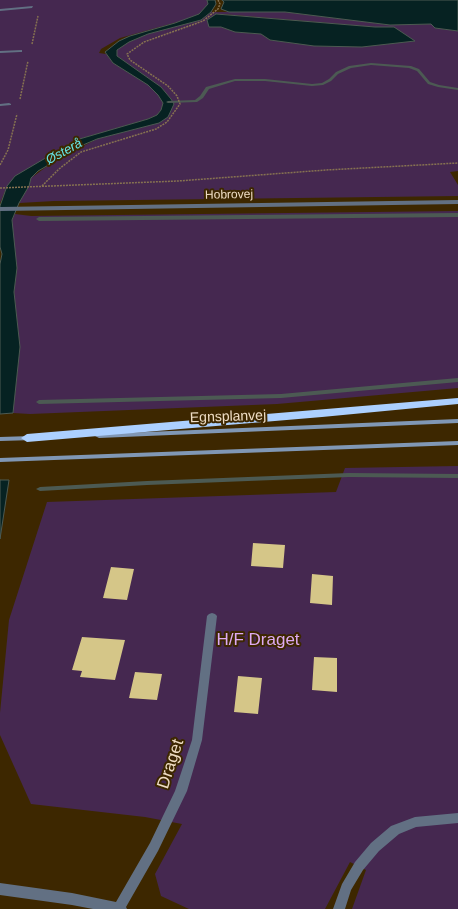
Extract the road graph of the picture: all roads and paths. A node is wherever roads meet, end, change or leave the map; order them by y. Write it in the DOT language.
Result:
graph roads {
  1 [pos="218,0"];
  2 [pos="32,7"];
  3 [pos="0,10"];
  4 [pos="39,13"];
  5 [pos="30,50"];
  6 [pos="20,51"];
  7 [pos="0,52"];
  8 [pos="29,58"];
  9 [pos="20,103"];
  10 [pos="9,104"];
  11 [pos="0,105"];
  12 [pos="18,110"];
  13 [pos="3,158"];
  14 [pos="0,159"];
  15 [pos="458,164"];
  16 [pos="0,165"];
  17 [pos="42,186"];
  18 [pos="0,188"];
  19 [pos="458,202"];
  20 [pos="0,209"];
  21 [pos="458,401"];
  22 [pos="458,421"];
  23 [pos="27,438"];
  24 [pos="0,439"];
  25 [pos="458,443"];
  26 [pos="0,460"];
  27 [pos="212,616"];
  28 [pos="458,818"];
  29 [pos="0,889"];
  30 [pos="120,909"];
  31 [pos="339,909"];
  1 -- 17 [label="path"];
  2 -- 3 [label="street"];
  4 -- 5 [label="path"];
  6 -- 7 [label="street"];
  8 -- 9 [label="path"];
  10 -- 11 [label="street"];
  12 -- 13 [label="path"];
  13 -- 14 [label="path"];
  13 -- 16 [label="path"];
  15 -- 17 [label="path"];
  17 -- 18 [label="path"];
  19 -- 20 [label="street, Hobrovej"];
  21 -- 23 [label="highway"];
  22 -- 23 [label="main road, Egnsplanvej"];
  23 -- 24 [label="main road, Egnsplanvej"];
  25 -- 26 [label="main road"];
  27 -- 30 [label="street, Draget"];
  28 -- 31 [label="street"];
  29 -- 30 [label="street, Draget"];
}
